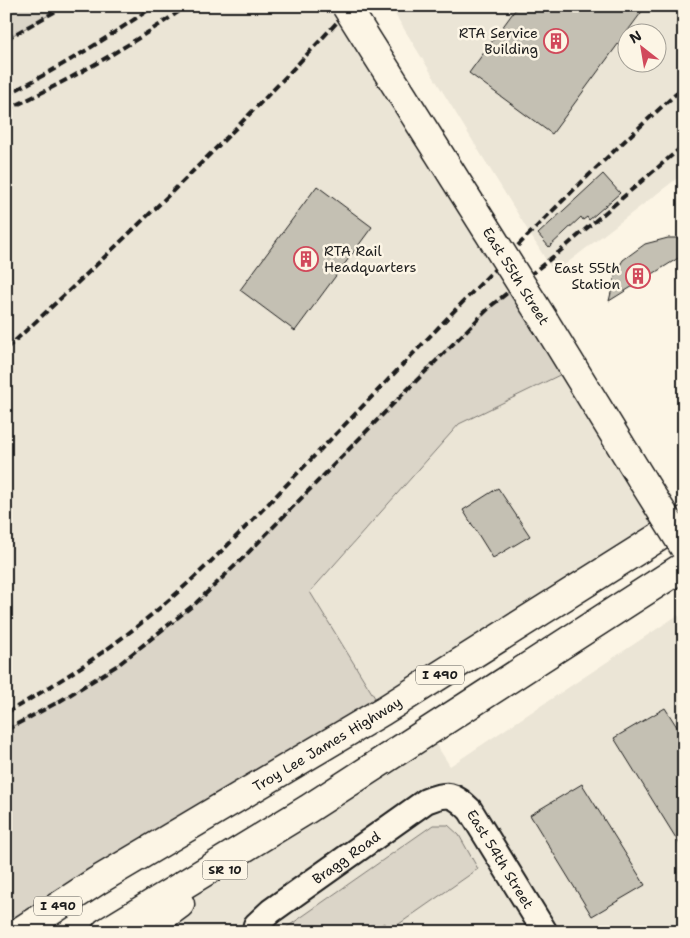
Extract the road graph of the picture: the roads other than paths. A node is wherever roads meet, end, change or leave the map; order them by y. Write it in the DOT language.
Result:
graph roads {
  1 [pos="346,6"];
  2 [pos="684,521"];
  3 [pos="684,547"];
  4 [pos="684,566"];
  5 [pos="448,795"];
  6 [pos="308,809"];
  7 [pos="97,880"];
  8 [pos="6,931"];
  9 [pos="19,932"];
  10 [pos="106,932"];
  11 [pos="142,932"];
  12 [pos="254,932"];
  13 [pos="545,932"];
  1 -- 3 [label="main road, East 55th Street, bridge"];
  2 -- 7 [label="main road, Troy Lee James Highway / I 490"];
  4 -- 6 [label="main road"];
  5 -- 12 [label="street, Bragg Road"];
  5 -- 13 [label="street, East 54th Street"];
  6 -- 10 [label="main road"];
  6 -- 11 [label="main road, SR 10"];
  7 -- 8 [label="main road"];
  7 -- 9 [label="main road, Troy Lee James Highway / I 490"];
}
